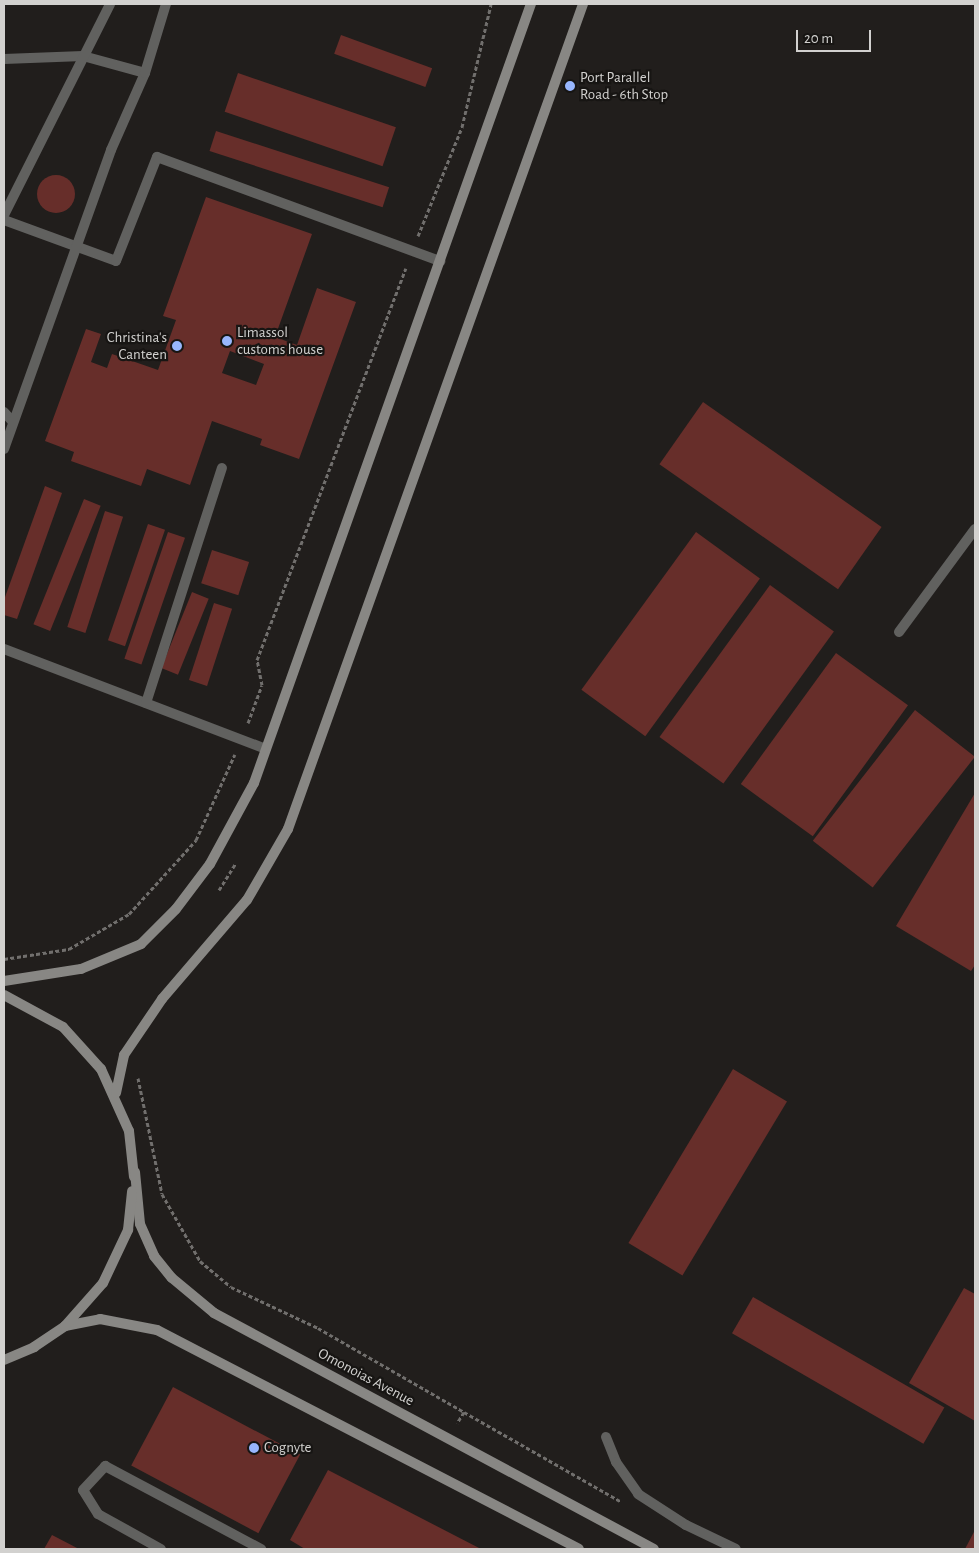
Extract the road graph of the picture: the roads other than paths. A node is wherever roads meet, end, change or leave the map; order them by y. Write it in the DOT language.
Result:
graph roads {
  1 [pos="110,4"];
  2 [pos="166,4"];
  3 [pos="531,4"];
  4 [pos="582,4"];
  5 [pos="83,56"];
  6 [pos="4,59"];
  7 [pos="145,73"];
  8 [pos="4,215"];
  9 [pos="4,220"];
  10 [pos="76,246"];
  11 [pos="440,261"];
  12 [pos="4,412"];
  13 [pos="13,422"];
  14 [pos="4,449"];
  15 [pos="222,468"];
  16 [pos="975,529"];
  17 [pos="899,632"];
  18 [pos="4,650"];
  19 [pos="146,703"];
  20 [pos="266,749"];
  21 [pos="4,981"];
  22 [pos="4,995"];
  23 [pos="116,1093"];
  24 [pos="135,1172"];
  25 [pos="65,1326"];
  26 [pos="4,1360"];
  27 [pos="606,1437"];
  28 [pos="161,1549"];
  29 [pos="261,1549"];
  30 [pos="579,1549"];
  31 [pos="654,1549"];
  32 [pos="736,1549"];
  1 -- 5 [label="street"];
  2 -- 7 [label="street"];
  3 -- 11 [label="main road"];
  4 -- 23 [label="main road"];
  5 -- 6 [label="street"];
  5 -- 7 [label="street"];
  5 -- 8 [label="street"];
  7 -- 10 [label="street"];
  9 -- 10 [label="street"];
  10 -- 11 [label="street"];
  10 -- 13 [label="street"];
  11 -- 20 [label="main road"];
  12 -- 13 [label="street"];
  13 -- 14 [label="street"];
  15 -- 19 [label="street"];
  16 -- 17 [label="street"];
  18 -- 19 [label="street"];
  19 -- 20 [label="street"];
  20 -- 21 [label="main road"];
  22 -- 23 [label="main road"];
  23 -- 24 [label="main road"];
  24 -- 25 [label="main road"];
  24 -- 31 [label="main road, Omonoias Avenue"];
  25 -- 26 [label="main road"];
  25 -- 30 [label="main road"];
  27 -- 32 [label="street"];
  28 -- 29 [label="street"];
}
